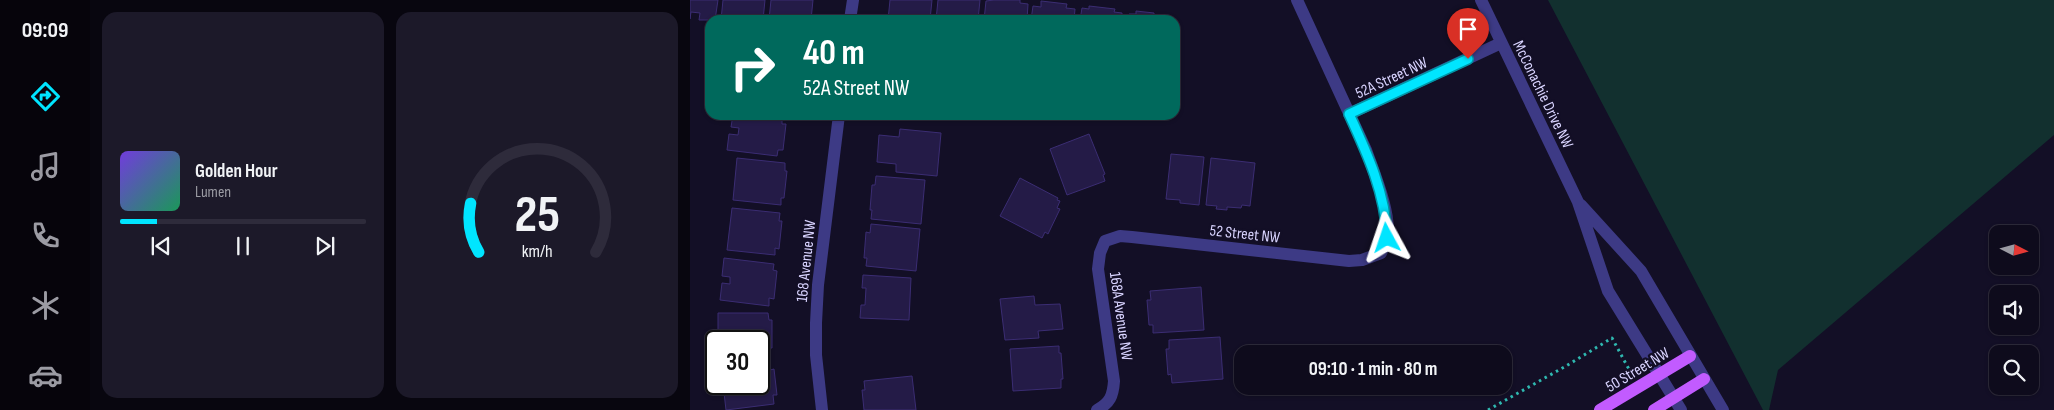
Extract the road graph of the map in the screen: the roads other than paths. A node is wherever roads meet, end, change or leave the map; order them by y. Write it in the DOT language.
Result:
graph roads {
  1 [pos="853,0"];
  2 [pos="1298,0"];
  3 [pos="1481,0"];
  4 [pos="851,15"];
  5 [pos="1502,43"];
  6 [pos="1349,114"];
  7 [pos="838,120"];
  8 [pos="1578,202"];
  9 [pos="1105,241"];
  10 [pos="1690,356"];
  11 [pos="1659,375"];
  12 [pos="1704,379"];
  13 [pos="1674,398"];
  14 [pos="822,410"];
  15 [pos="1097,410"];
  16 [pos="1600,410"];
  17 [pos="1654,410"];
  18 [pos="1681,410"];
  19 [pos="1723,410"];
  1 -- 4 [label="street"];
  2 -- 6 [label="street"];
  3 -- 5 [label="street, McConachie Drive NW"];
  5 -- 6 [label="street, 52A Street NW"];
  5 -- 8 [label="street, McConachie Drive NW"];
  6 -- 9 [label="street, 52 Street NW"];
  7 -- 14 [label="street, 168 Avenue NW"];
  8 -- 10 [label="street, McConachie Drive NW"];
  8 -- 11 [label="street, McConachie Drive NW"];
  9 -- 15 [label="street, 168A Avenue NW"];
  10 -- 11 [label="main road, 50 Street NW"];
  10 -- 12 [label="street, McConachie Drive NW"];
  11 -- 13 [label="street, McConachie Drive NW"];
  11 -- 16 [label="main road, 50 Street NW"];
  12 -- 13 [label="main road"];
  12 -- 19 [label="street, McConachie Drive NW"];
  13 -- 17 [label="main road"];
  13 -- 18 [label="street, McConachie Drive NW"];
}
